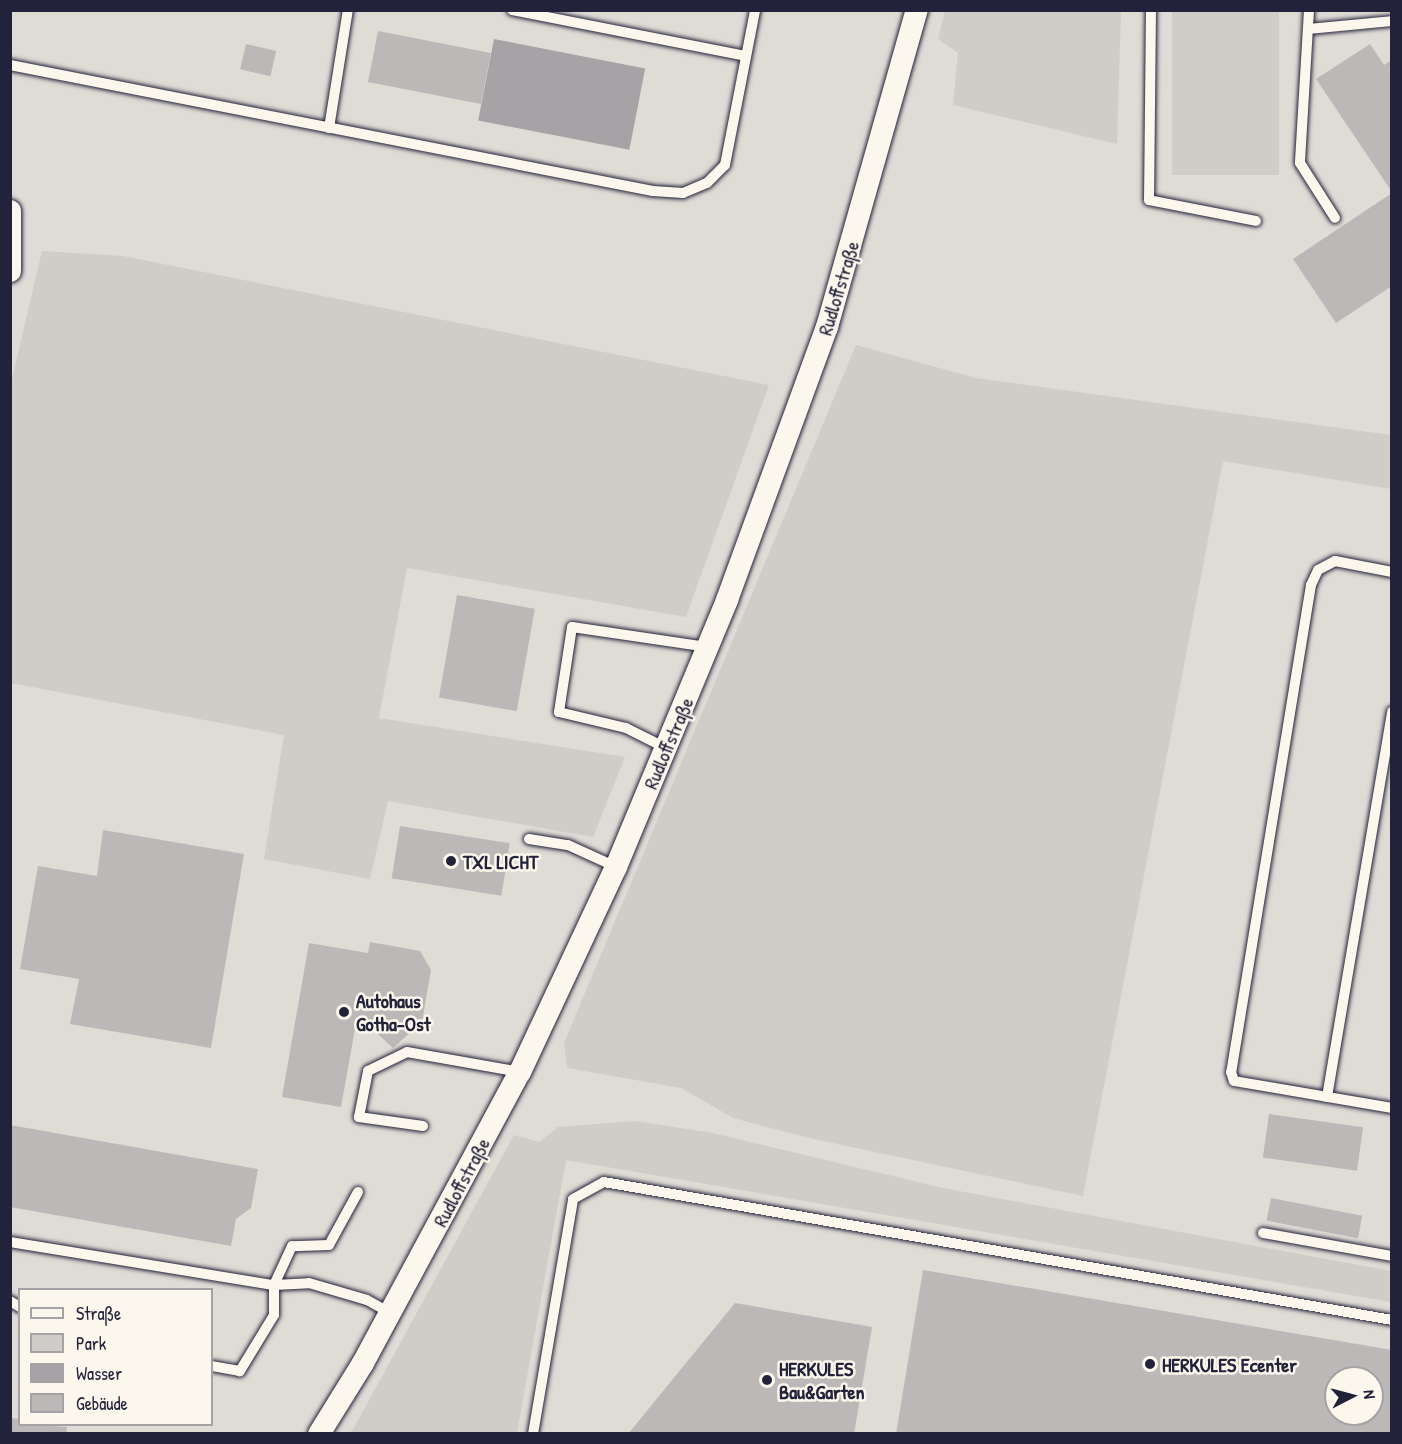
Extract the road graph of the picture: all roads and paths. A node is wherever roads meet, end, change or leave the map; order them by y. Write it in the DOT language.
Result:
graph roads {
  1 [pos="348,10"];
  2 [pos="512,10"];
  3 [pos="755,10"];
  4 [pos="917,10"];
  5 [pos="1151,10"];
  6 [pos="1309,10"];
  7 [pos="1392,21"];
  8 [pos="1308,29"];
  9 [pos="746,56"];
  10 [pos="10,65"];
  11 [pos="328,128"];
  12 [pos="10,210"];
  13 [pos="1335,218"];
  14 [pos="1256,221"];
  15 [pos="11,263"];
  16 [pos="1392,572"];
  17 [pos="707,647"];
  18 [pos="1392,711"];
  19 [pos="666,748"];
  20 [pos="529,839"];
  21 [pos="616,867"];
  22 [pos="520,1072"];
  23 [pos="1327,1097"];
  24 [pos="1392,1107"];
  25 [pos="423,1126"];
  26 [pos="358,1192"];
  27 [pos="1263,1233"];
  28 [pos="10,1242"];
  29 [pos="1392,1256"];
  30 [pos="274,1285"];
  31 [pos="390,1313"];
  32 [pos="1392,1320"];
  33 [pos="213,1366"];
  34 [pos="319,1434"];
  35 [pos="533,1434"];
  1 -- 11 [label="lane"];
  2 -- 9 [label="lane"];
  3 -- 9 [label="lane"];
  4 -- 17 [label="street, Rudloffstraße"];
  5 -- 14 [label="lane"];
  6 -- 8 [label="lane"];
  7 -- 8 [label="lane"];
  8 -- 13 [label="lane"];
  9 -- 11 [label="lane"];
  10 -- 11 [label="lane"];
  12 -- 15 [label="street"];
  16 -- 23 [label="lane"];
  17 -- 19 [label="street, Rudloffstraße"];
  17 -- 19 [label="lane"];
  18 -- 23 [label="lane"];
  19 -- 21 [label="street, Rudloffstraße"];
  20 -- 21 [label="lane"];
  21 -- 22 [label="street, Rudloffstraße"];
  22 -- 25 [label="lane"];
  22 -- 31 [label="street, Rudloffstraße"];
  23 -- 24 [label="lane"];
  26 -- 30 [label="lane"];
  27 -- 29 [label="lane"];
  28 -- 30 [label="lane"];
  30 -- 31 [label="lane"];
  30 -- 33 [label="lane"];
  31 -- 34 [label="street, Rudloffstraße"];
  32 -- 35 [label="lane"];
}
